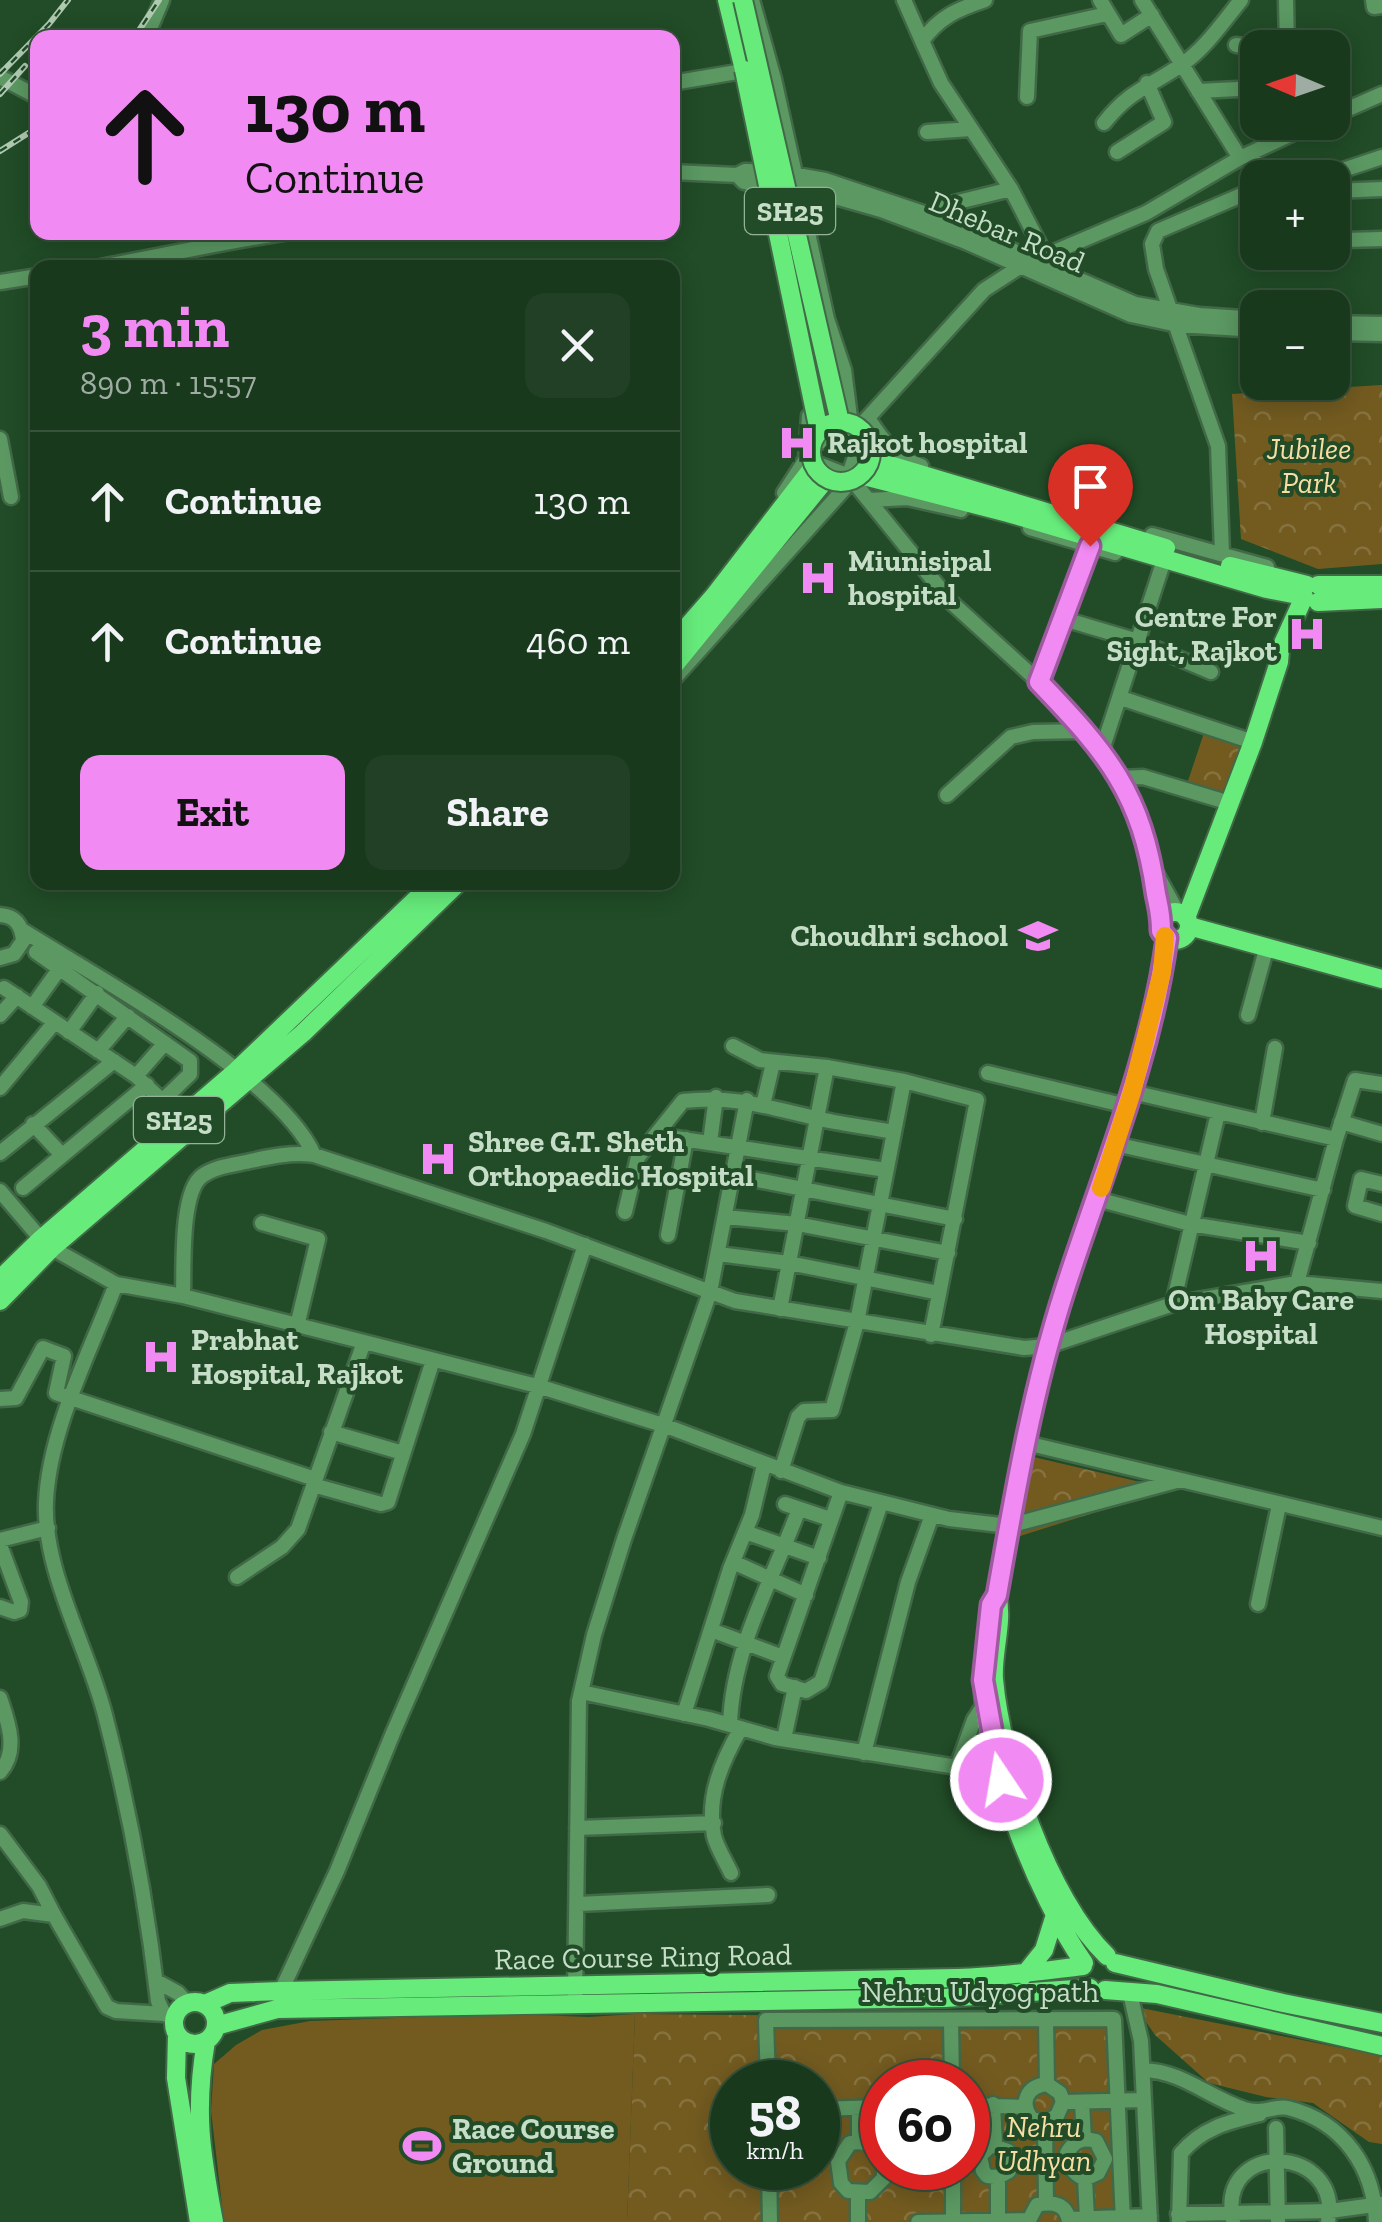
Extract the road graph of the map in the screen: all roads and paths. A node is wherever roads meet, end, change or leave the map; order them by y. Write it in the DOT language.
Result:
graph roads {
  1 [pos="162,0"];
  2 [pos="720,0"];
  3 [pos="727,0"];
  4 [pos="743,0"];
  5 [pos="752,0"];
  6 [pos="904,0"];
  7 [pos="985,0"];
  8 [pos="1142,0"];
  9 [pos="1225,0"];
  10 [pos="1241,0"];
  11 [pos="1286,0"];
  12 [pos="1373,0"];
  13 [pos="1382,6"];
  14 [pos="1104,7"];
  15 [pos="1152,15"];
  16 [pos="1228,17"];
  17 [pos="149,30"];
  18 [pos="1287,30"];
  19 [pos="922,42"];
  20 [pos="1236,45"];
  21 [pos="1240,45"];
  22 [pos="1182,65"];
  23 [pos="738,72"];
  24 [pos="0,77"];
  25 [pos="680,82"];
  26 [pos="1147,83"];
  27 [pos="1240,89"];
  28 [pos="1198,91"];
  29 [pos="30,93"];
  30 [pos="1382,94"];
  31 [pos="1027,97"];
  32 [pos="1350,108"];
  33 [pos="1104,123"];
  34 [pos="971,129"];
  35 [pos="926,132"];
  36 [pos="1272,140"];
  37 [pos="1117,152"];
  38 [pos="1246,156"];
  39 [pos="1382,157"];
  40 [pos="1248,160"];
  41 [pos="680,172"];
  42 [pos="1350,173"];
  43 [pos="760,178"];
  44 [pos="795,181"];
  45 [pos="1350,184"];
  46 [pos="1011,189"];
  47 [pos="1382,189"];
  48 [pos="1240,195"];
  49 [pos="928,214"];
  50 [pos="1382,239"];
  51 [pos="185,240"];
  52 [pos="242,240"];
  53 [pos="1350,240"];
  54 [pos="188,249"];
  55 [pos="1041,257"];
  56 [pos="135,260"];
  57 [pos="1021,266"];
  58 [pos="30,277"];
  59 [pos="0,282"];
  60 [pos="1176,318"];
  61 [pos="1240,319"];
  62 [pos="1350,323"];
  63 [pos="1382,324"];
  64 [pos="1240,327"];
  65 [pos="1350,333"];
  66 [pos="1382,334"];
  67 [pos="868,418"];
  68 [pos="845,427"];
  69 [pos="819,431"];
  70 [pos="0,439"];
  71 [pos="813,462"];
  72 [pos="860,470"];
  73 [pos="11,497"];
  74 [pos="869,500"];
  75 [pos="1090,546"];
  76 [pos="1222,554"];
  77 [pos="1162,566"];
  78 [pos="1382,585"];
  79 [pos="1297,591"];
  80 [pos="1382,599"];
  81 [pos="1064,619"];
  82 [pos="680,624"];
  83 [pos="680,635"];
  84 [pos="1138,642"];
  85 [pos="680,656"];
  86 [pos="1211,672"];
  87 [pos="680,673"];
  88 [pos="1039,682"];
  89 [pos="1120,698"];
  90 [pos="1086,732"];
  91 [pos="1253,742"];
  92 [pos="1102,750"];
  93 [pos="1121,778"];
  94 [pos="947,795"];
  95 [pos="1230,804"];
  96 [pos="426,890"];
  97 [pos="450,890"];
  98 [pos="0,916"];
  99 [pos="1177,925"];
  100 [pos="22,930"];
  101 [pos="1266,946"];
  102 [pos="36,952"];
  103 [pos="2,960"];
  104 [pos="60,968"];
  105 [pos="1382,979"];
  106 [pos="97,994"];
  107 [pos="32,1008"];
  108 [pos="0,1015"];
  109 [pos="1248,1015"];
  110 [pos="128,1016"];
  111 [pos="54,1023"];
  112 [pos="69,1032"];
  113 [pos="165,1043"];
  114 [pos="733,1046"];
  115 [pos="1275,1048"];
  116 [pos="98,1051"];
  117 [pos="114,1061"];
  118 [pos="773,1062"];
  119 [pos="827,1067"];
  120 [pos="988,1073"];
  121 [pos="242,1075"];
  122 [pos="141,1081"];
  123 [pos="904,1081"];
  124 [pos="1382,1084"];
  125 [pos="0,1088"];
  126 [pos="716,1098"];
  127 [pos="1130,1099"];
  128 [pos="163,1100"];
  129 [pos="747,1100"];
  130 [pos="763,1104"];
  131 [pos="1218,1113"];
  132 [pos="182,1118"];
  133 [pos="818,1118"];
  134 [pos="1341,1122"];
  135 [pos="1262,1123"];
  136 [pos="34,1124"];
  137 [pos="894,1132"];
  138 [pos="1382,1134"];
  139 [pos="656,1135"];
  140 [pos="1336,1138"];
  141 [pos="686,1139"];
  142 [pos="710,1142"];
  143 [pos="1115,1144"];
  144 [pos="738,1145"];
  145 [pos="0,1153"];
  146 [pos="61,1154"];
  147 [pos="314,1155"];
  148 [pos="810,1156"];
  149 [pos="1205,1166"];
  150 [pos="886,1170"];
  151 [pos="732,1176"];
  152 [pos="1382,1184"];
  153 [pos="24,1188"];
  154 [pos="1324,1190"];
  155 [pos="0,1191"];
  156 [pos="803,1192"];
  157 [pos="1097,1199"];
  158 [pos="880,1203"];
  159 [pos="625,1212"];
  160 [pos="1382,1214"];
  161 [pos="725,1217"];
  162 [pos="955,1219"];
  163 [pos="262,1223"];
  164 [pos="797,1224"];
  165 [pos="1190,1224"];
  166 [pos="668,1235"];
  167 [pos="873,1240"];
  168 [pos="1309,1243"];
  169 [pos="47,1244"];
  170 [pos="585,1245"];
  171 [pos="948,1253"];
  172 [pos="718,1254"];
  173 [pos="790,1263"];
  174 [pos="866,1277"];
  175 [pos="0,1279"];
  176 [pos="1296,1282"];
  177 [pos="116,1284"];
  178 [pos="1382,1291"];
  179 [pos="710,1292"];
  180 [pos="940,1293"];
  181 [pos="182,1296"];
  182 [pos="0,1301"];
  183 [pos="1173,1304"];
  184 [pos="780,1309"];
  185 [pos="857,1322"];
  186 [pos="297,1326"];
  187 [pos="931,1334"];
  188 [pos="364,1342"];
  189 [pos="1048,1346"];
  190 [pos="433,1360"];
  191 [pos="540,1387"];
  192 [pos="1,1398"];
  193 [pos="71,1400"];
  194 [pos="666,1426"];
  195 [pos="331,1432"];
  196 [pos="1026,1443"];
  197 [pos="403,1454"];
  198 [pos="764,1465"];
  199 [pos="781,1470"];
  200 [pos="1180,1480"];
  201 [pos="314,1482"];
  202 [pos="840,1492"];
  203 [pos="880,1503"];
  204 [pos="1278,1505"];
  205 [pos="932,1515"];
  206 [pos="830,1519"];
  207 [pos="1009,1526"];
  208 [pos="48,1528"];
  209 [pos="1382,1528"];
  210 [pos="745,1532"];
  211 [pos="0,1542"];
  212 [pos="785,1546"];
  213 [pos="819,1558"];
  214 [pos="733,1562"];
  215 [pos="237,1577"];
  216 [pos="768,1577"];
  217 [pos="997,1595"];
  218 [pos="806,1596"];
  219 [pos="1258,1604"];
  220 [pos="0,1607"];
  221 [pos="711,1630"];
  222 [pos="748,1644"];
  223 [pos="783,1657"];
  224 [pos="795,1687"];
  225 [pos="581,1692"];
  226 [pos="0,1698"];
  227 [pos="985,1702"];
  228 [pos="684,1714"];
  229 [pos="735,1727"];
  230 [pos="784,1739"];
  231 [pos="864,1753"];
  232 [pos="957,1767"];
  233 [pos="0,1772"];
  234 [pos="1008,1778"];
  235 [pos="714,1823"];
  236 [pos="578,1828"];
  237 [pos="0,1834"];
  238 [pos="731,1873"];
  239 [pos="768,1895"];
  240 [pos="578,1904"];
  241 [pos="1054,1915"];
  242 [pos="54,1916"];
  243 [pos="0,1919"];
  244 [pos="1111,1959"];
  245 [pos="1083,1964"];
  246 [pos="1024,1976"];
  247 [pos="156,1980"];
  248 [pos="1098,1989"];
  249 [pos="281,1991"];
  250 [pos="575,1993"];
  251 [pos="1130,1993"];
  252 [pos="182,2015"];
  253 [pos="1046,2019"];
  254 [pos="952,2020"];
  255 [pos="1382,2022"];
  256 [pos="211,2034"];
  257 [pos="1382,2046"];
  258 [pos="767,2060"];
  259 [pos="952,2060"];
  260 [pos="1142,2070"];
  261 [pos="1047,2084"];
  262 [pos="1144,2100"];
  263 [pos="1064,2102"];
  264 [pos="1082,2102"];
  265 [pos="990,2104"];
  266 [pos="994,2104"];
  267 [pos="1025,2106"];
  268 [pos="840,2108"];
  269 [pos="859,2108"];
  270 [pos="1263,2113"];
  271 [pos="1045,2122"];
  272 [pos="1276,2128"];
  273 [pos="1084,2139"];
  274 [pos="859,2141"];
  275 [pos="995,2146"];
  276 [pos="1277,2159"];
  277 [pos="998,2177"];
  278 [pos="1085,2179"];
  279 [pos="769,2190"];
  280 [pos="869,2190"];
  281 [pos="953,2190"];
  282 [pos="858,2194"];
  283 [pos="1046,2202"];
  284 [pos="1379,2204"];
  285 [pos="1278,2216"];
  286 [pos="1329,2216"];
  287 [pos="1087,2218"];
  288 [pos="1179,2218"];
  289 [pos="1232,2218"];
  290 [pos="1150,2219"];
  291 [pos="998,2220"];
  292 [pos="1069,2220"];
  293 [pos="1123,2220"];
  294 [pos="1028,2221"];
  295 [pos="199,2222"];
  296 [pos="214,2222"];
  297 [pos="770,2222"];
  298 [pos="858,2222"];
  299 [pos="918,2222"];
  300 [pos="953,2222"];
  301 [pos="1376,2222"];
  1 -- 17 [label="street"];
  2 -- 23 [label="street"];
  3 -- 69 [label="main road, SH25, bridge"];
  4 -- 68 [label="main road, SH25, bridge"];
  5 -- 44 [label="street"];
  6 -- 19 [label="street"];
  7 -- 19 [label="street"];
  8 -- 15 [label="street"];
  9 -- 16 [label="street"];
  10 -- 16 [label="street"];
  11 -- 18 [label="street"];
  12 -- 13 [label="street"];
  14 -- 15 [label="street"];
  14 -- 31 [label="street"];
  15 -- 22 [label="street"];
  16 -- 22 [label="street"];
  19 -- 34 [label="street"];
  20 -- 21 [label="street"];
  22 -- 26 [label="street"];
  22 -- 28 [label="street"];
  23 -- 25 [label="street"];
  23 -- 43 [label="street"];
  24 -- 29 [label="street"];
  26 -- 33 [label="street"];
  26 -- 37 [label="street"];
  27 -- 28 [label="street"];
  28 -- 38 [label="street"];
  30 -- 32 [label="street"];
  34 -- 35 [label="street"];
  34 -- 46 [label="street"];
  36 -- 38 [label="street"];
  38 -- 40 [label="street"];
  38 -- 55 [label="street"];
  39 -- 42 [label="street"];
  41 -- 43 [label="street, Dhebar Road"];
  43 -- 44 [label="street, Dhebar Road"];
  43 -- 71 [label="street"];
  44 -- 49 [label="street, Dhebar Road"];
  44 -- 57 [label="street, Dhebar Road"];
  44 -- 68 [label="street"];
  45 -- 47 [label="street"];
  46 -- 49 [label="street"];
  46 -- 55 [label="street"];
  48 -- 60 [label="street"];
  49 -- 55 [label="street, Dhebar Road"];
  50 -- 53 [label="street"];
  51 -- 54 [label="street"];
  52 -- 54 [label="street"];
  54 -- 56 [label="street"];
  55 -- 57 [label="street"];
  55 -- 60 [label="street, Dhebar Road"];
  57 -- 60 [label="street, Dhebar Road"];
  57 -- 67 [label="street"];
  58 -- 59 [label="street"];
  60 -- 61 [label="street, Dhebar Road"];
  60 -- 64 [label="street, Dhebar Road"];
  60 -- 76 [label="street"];
  62 -- 63 [label="street"];
  65 -- 66 [label="street"];
  67 -- 68 [label="street"];
  67 -- 76 [label="street"];
  68 -- 69 [label="main road, bridge"];
  68 -- 71 [label="street"];
  68 -- 72 [label="street"];
  68 -- 72 [label="main road, bridge"];
  69 -- 71 [label="main road, bridge"];
  70 -- 73 [label="street"];
  71 -- 72 [label="street"];
  71 -- 72 [label="main road, bridge"];
  71 -- 82 [label="street"];
  71 -- 83 [label="main road"];
  71 -- 85 [label="main road"];
  72 -- 74 [label="street"];
  72 -- 79 [label="main road"];
  72 -- 87 [label="street"];
  74 -- 75 [label="street"];
  74 -- 88 [label="street"];
  75 -- 77 [label="street"];
  75 -- 81 [label="street"];
  76 -- 79 [label="street"];
  77 -- 79 [label="street"];
  77 -- 84 [label="street"];
  78 -- 79 [label="main road"];
  79 -- 80 [label="main road"];
  79 -- 91 [label="main road"];
  81 -- 84 [label="street"];
  81 -- 88 [label="street"];
  84 -- 86 [label="street"];
  84 -- 89 [label="street"];
  88 -- 90 [label="street"];
  89 -- 91 [label="street"];
  89 -- 92 [label="street"];
  90 -- 92 [label="street"];
  90 -- 94 [label="street"];
  91 -- 95 [label="main road"];
  92 -- 93 [label="street"];
  93 -- 95 [label="street"];
  93 -- 99 [label="street"];
  95 -- 99 [label="main road"];
  96 -- 121 [label="main road, SH25"];
  97 -- 121 [label="main road, SH25"];
  98 -- 100 [label="street"];
  99 -- 101 [label="main road"];
  99 -- 127 [label="main road"];
  100 -- 103 [label="street"];
  100 -- 121 [label="street"];
  101 -- 105 [label="main road"];
  101 -- 109 [label="street"];
  102 -- 104 [label="street"];
  104 -- 106 [label="street"];
  104 -- 107 [label="street"];
  106 -- 110 [label="street"];
  106 -- 112 [label="street"];
  107 -- 108 [label="street"];
  107 -- 111 [label="street"];
  110 -- 113 [label="street"];
  110 -- 116 [label="street"];
  111 -- 112 [label="street"];
  111 -- 125 [label="street"];
  112 -- 116 [label="street"];
  113 -- 122 [label="street"];
  113 -- 128 [label="street"];
  114 -- 118 [label="street"];
  115 -- 135 [label="street"];
  116 -- 117 [label="street"];
  117 -- 122 [label="street"];
  117 -- 136 [label="street"];
  118 -- 119 [label="street"];
  118 -- 130 [label="street"];
  119 -- 123 [label="street"];
  119 -- 133 [label="street"];
  120 -- 127 [label="street"];
  121 -- 132 [label="main road, SH25"];
  121 -- 147 [label="street"];
  121 -- 169 [label="main road, SH25"];
  122 -- 128 [label="street"];
  122 -- 146 [label="street"];
  123 -- 137 [label="street"];
  123 -- 162 [label="street"];
  124 -- 134 [label="street"];
  126 -- 129 [label="street"];
  126 -- 139 [label="street"];
  126 -- 142 [label="street"];
  127 -- 131 [label="street"];
  127 -- 143 [label="main road"];
  128 -- 132 [label="street"];
  129 -- 130 [label="street"];
  129 -- 144 [label="street"];
  130 -- 133 [label="street"];
  131 -- 135 [label="street"];
  131 -- 149 [label="street"];
  132 -- 169 [label="main road, SH25"];
  133 -- 137 [label="street"];
  133 -- 148 [label="street"];
  134 -- 138 [label="street"];
  134 -- 140 [label="street"];
  135 -- 140 [label="street"];
  136 -- 145 [label="street"];
  136 -- 146 [label="street"];
  137 -- 150 [label="street"];
  139 -- 141 [label="street"];
  139 -- 159 [label="street"];
  140 -- 154 [label="street"];
  141 -- 142 [label="street"];
  141 -- 166 [label="street"];
  142 -- 144 [label="street"];
  143 -- 149 [label="street"];
  143 -- 157 [label="main road"];
  144 -- 148 [label="street"];
  144 -- 151 [label="street"];
  146 -- 153 [label="street"];
  147 -- 170 [label="street"];
  147 -- 181 [label="street"];
  148 -- 150 [label="street"];
  148 -- 156 [label="street"];
  149 -- 154 [label="street"];
  149 -- 165 [label="street"];
  150 -- 158 [label="street"];
  151 -- 156 [label="street"];
  151 -- 161 [label="street"];
  152 -- 160 [label="street"];
  154 -- 168 [label="street"];
  155 -- 169 [label="street"];
  156 -- 158 [label="street"];
  156 -- 164 [label="street"];
  157 -- 165 [label="street"];
  157 -- 189 [label="main road"];
  158 -- 162 [label="street"];
  158 -- 167 [label="street"];
  161 -- 164 [label="street"];
  161 -- 172 [label="street"];
  162 -- 171 [label="street"];
  163 -- 186 [label="street"];
  164 -- 167 [label="street"];
  164 -- 173 [label="street"];
  165 -- 168 [label="street"];
  165 -- 183 [label="street"];
  167 -- 171 [label="street"];
  167 -- 174 [label="street"];
  168 -- 176 [label="street"];
  169 -- 175 [label="main road, SH25"];
  169 -- 177 [label="street"];
  169 -- 182 [label="main road, SH25"];
  170 -- 179 [label="street"];
  170 -- 191 [label="street"];
  171 -- 180 [label="street"];
  172 -- 173 [label="street"];
  172 -- 179 [label="street"];
  173 -- 174 [label="street"];
  173 -- 184 [label="street"];
  174 -- 180 [label="street"];
  174 -- 185 [label="street"];
  176 -- 178 [label="street"];
  176 -- 183 [label="street"];
  177 -- 181 [label="street"];
  177 -- 193 [label="street"];
  179 -- 184 [label="street"];
  179 -- 194 [label="street"];
  180 -- 187 [label="street"];
  181 -- 186 [label="street"];
  183 -- 189 [label="street"];
  184 -- 185 [label="street"];
  185 -- 187 [label="street"];
  185 -- 199 [label="street"];
  186 -- 188 [label="street"];
  187 -- 189 [label="street"];
  188 -- 190 [label="street"];
  188 -- 195 [label="street"];
  189 -- 196 [label="main road"];
  190 -- 191 [label="street"];
  190 -- 197 [label="street"];
  191 -- 194 [label="street"];
  191 -- 249 [label="street"];
  192 -- 193 [label="street"];
  193 -- 201 [label="street"];
  193 -- 208 [label="street"];
  194 -- 198 [label="street"];
  194 -- 225 [label="street"];
  195 -- 197 [label="street"];
  195 -- 201 [label="street"];
  196 -- 200 [label="street"];
  196 -- 207 [label="main road"];
  197 -- 201 [label="street"];
  198 -- 199 [label="street"];
  198 -- 210 [label="street"];
  199 -- 202 [label="street"];
  200 -- 204 [label="street"];
  200 -- 207 [label="street"];
  201 -- 215 [label="street"];
  202 -- 203 [label="street"];
  202 -- 206 [label="street"];
  203 -- 205 [label="street"];
  203 -- 224 [label="street"];
  204 -- 209 [label="street"];
  204 -- 219 [label="street"];
  205 -- 207 [label="street"];
  205 -- 231 [label="street"];
  206 -- 212 [label="street"];
  206 -- 213 [label="street"];
  207 -- 217 [label="main road"];
  208 -- 211 [label="street"];
  208 -- 247 [label="street"];
  210 -- 212 [label="street"];
  210 -- 214 [label="street"];
  211 -- 220 [label="street"];
  212 -- 213 [label="street"];
  212 -- 216 [label="street"];
  213 -- 218 [label="street"];
  214 -- 216 [label="street"];
  214 -- 221 [label="street"];
  216 -- 218 [label="street"];
  216 -- 222 [label="street"];
  217 -- 227 [label="main road"];
  217 -- 234 [label="main road"];
  218 -- 223 [label="street"];
  221 -- 222 [label="street"];
  221 -- 228 [label="street"];
  222 -- 223 [label="street"];
  222 -- 229 [label="street"];
  223 -- 224 [label="street"];
  224 -- 230 [label="street"];
  225 -- 228 [label="street"];
  225 -- 236 [label="street"];
  226 -- 233 [label="street"];
  227 -- 232 [label="street"];
  227 -- 234 [label="main road"];
  228 -- 229 [label="street"];
  229 -- 230 [label="street"];
  229 -- 235 [label="street"];
  230 -- 231 [label="street"];
  231 -- 232 [label="street"];
  232 -- 234 [label="street"];
  234 -- 241 [label="main road"];
  234 -- 244 [label="main road"];
  235 -- 236 [label="street"];
  235 -- 238 [label="street"];
  236 -- 240 [label="street"];
  237 -- 242 [label="street"];
  239 -- 240 [label="street"];
  240 -- 250 [label="street"];
  241 -- 245 [label="main road"];
  241 -- 246 [label="main road"];
  242 -- 243 [label="street"];
  242 -- 252 [label="street"];
  244 -- 245 [label="main road"];
  244 -- 248 [label="main road"];
  244 -- 255 [label="main road"];
  245 -- 246 [label="main road, Race Course Ring Road"];
  245 -- 248 [label="main road"];
  246 -- 250 [label="main road, Race Course Ring Road"];
  247 -- 252 [label="street"];
  247 -- 252 [label="street"];
  248 -- 250 [label="main road, Race Course Ring Road"];
  248 -- 251 [label="main road, Race Course Ring Road"];
  249 -- 250 [label="main road, Race Course Ring Road"];
  249 -- 252 [label="main road, Race Course Ring Road"];
  250 -- 256 [label="main road, Race Course Ring Road"];
  251 -- 257 [label="main road, Race Course Ring Road"];
  251 -- 260 [label="street"];
  252 -- 256 [label="main road"];
  252 -- 256 [label="main road"];
  252 -- 295 [label="main road"];
  253 -- 254 [label="street, Nehru Udyog path"];
  253 -- 261 [label="street"];
  253 -- 293 [label="street, Nehru Udyog path"];
  254 -- 258 [label="street, Nehru Udyog path"];
  254 -- 259 [label="street"];
  256 -- 296 [label="main road"];
  260 -- 262 [label="street"];
  260 -- 270 [label="street"];
  261 -- 263 [label="street"];
  261 -- 267 [label="street"];
  262 -- 264 [label="street"];
  262 -- 290 [label="street"];
  263 -- 264 [label="street"];
  263 -- 271 [label="street"];
  264 -- 273 [label="street"];
  265 -- 266 [label="street"];
  266 -- 267 [label="street"];
  266 -- 275 [label="street"];
  267 -- 271 [label="street"];
  268 -- 269 [label="street"];
  269 -- 274 [label="street"];
  270 -- 284 [label="street"];
  270 -- 288 [label="street"];
  271 -- 283 [label="street"];
  272 -- 276 [label="street"];
  273 -- 278 [label="street"];
  273 -- 278 [label="street"];
  274 -- 282 [label="street"];
  275 -- 277 [label="street"];
  275 -- 277 [label="street"];
  276 -- 285 [label="street"];
  276 -- 286 [label="street"];
  276 -- 289 [label="street"];
  277 -- 291 [label="street"];
  278 -- 287 [label="street"];
  279 -- 297 [label="street"];
  280 -- 282 [label="street"];
  281 -- 300 [label="street"];
  282 -- 298 [label="street"];
  283 -- 292 [label="street"];
  283 -- 294 [label="street"];
  284 -- 286 [label="street"];
  284 -- 301 [label="street"];
  285 -- 286 [label="street"];
  285 -- 289 [label="street"];
  287 -- 292 [label="street"];
  287 -- 293 [label="street"];
  288 -- 289 [label="street"];
  290 -- 293 [label="street"];
  291 -- 294 [label="street"];
  291 -- 300 [label="street"];
  299 -- 300 [label="street"];
}
